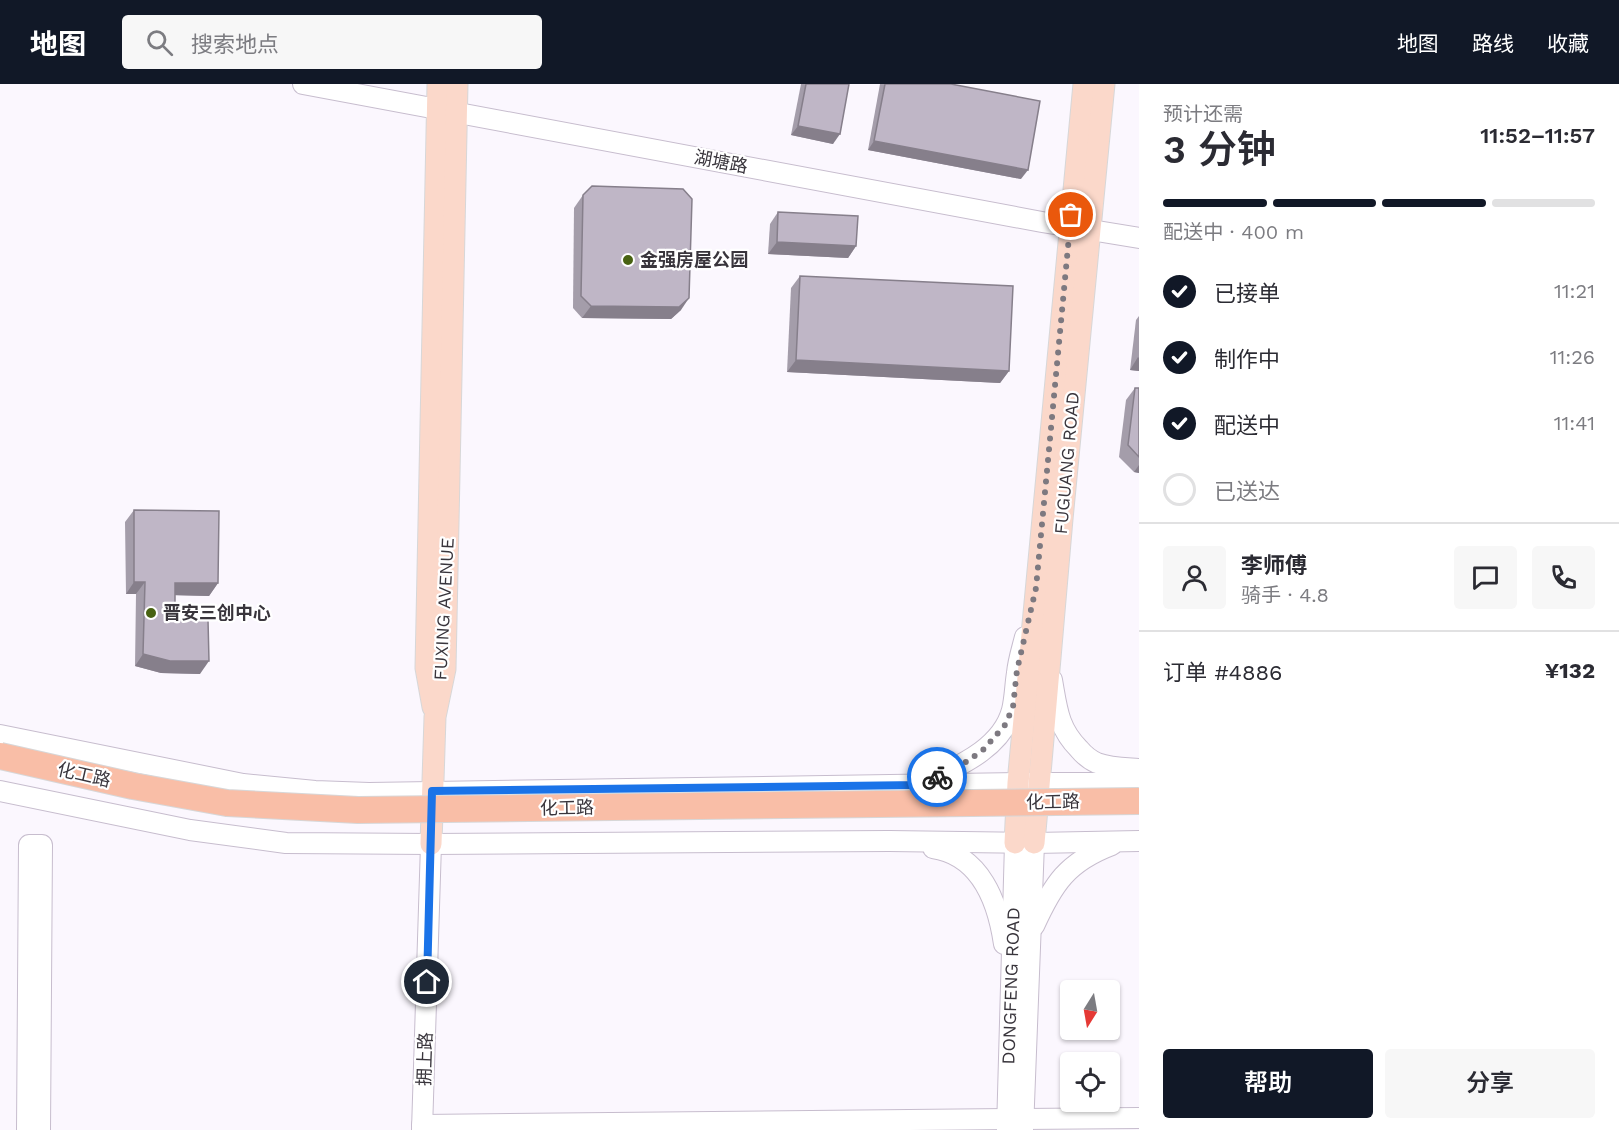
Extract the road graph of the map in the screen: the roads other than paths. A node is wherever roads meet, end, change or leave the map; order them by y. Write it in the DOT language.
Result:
graph roads {
  1 [pos="303,84"];
  2 [pos="368,84"];
  3 [pos="1084,84"];
  4 [pos="1104,84"];
  5 [pos="447,98"];
  6 [pos="1081,223"];
  7 [pos="1139,226"];
  8 [pos="1139,238"];
  9 [pos="1036,588"];
  10 [pos="1049,665"];
  11 [pos="0,735"];
  12 [pos="0,756"];
  13 [pos="1139,769"];
  14 [pos="0,773"];
  15 [pos="1018,783"];
  16 [pos="1039,783"];
  17 [pos="1139,783"];
  18 [pos="919,785"];
  19 [pos="0,791"];
  20 [pos="432,791"];
  21 [pos="1139,801"];
  22 [pos="1139,818"];
  23 [pos="889,841"];
  24 [pos="1129,841"];
  25 [pos="1024,843"];
  26 [pos="431,844"];
  27 [pos="1030,934"];
  28 [pos="1011,985"];
  29 [pos="1139,1118"];
  30 [pos="1015,1125"];
  31 [pos="422,1127"];
  32 [pos="27,1130"];
  33 [pos="40,1130"];
  1 -- 5 [label="main road, 湖塘路"];
  2 -- 5 [label="main road, 湖塘路"];
  3 -- 6 [label="main road, FUGUANG ROAD"];
  4 -- 6 [label="main road, FUGUANG ROAD"];
  5 -- 6 [label="main road, 湖塘路"];
  5 -- 20 [label="main road, FUXING AVENUE"];
  6 -- 7 [label="main road, 湖塘路"];
  6 -- 8 [label="main road, 湖塘路"];
  6 -- 9 [label="main road, FUGUANG ROAD"];
  6 -- 10 [label="main road, FUGUANG ROAD"];
  9 -- 15 [label="main road, FUGUANG ROAD"];
  9 -- 18 [label="main road"];
  10 -- 13 [label="main road"];
  10 -- 16 [label="main road, FUGUANG ROAD"];
  11 -- 20 [label="main road"];
  12 -- 21 [label="highway, 化工路, bridge"];
  14 -- 22 [label="highway, 化工路"];
  15 -- 16 [label="main road"];
  15 -- 18 [label="main road"];
  15 -- 25 [label="main road, FUGUANG ROAD"];
  16 -- 17 [label="main road"];
  16 -- 25 [label="main road, FUGUANG ROAD"];
  18 -- 20 [label="main road"];
  19 -- 26 [label="main road"];
  20 -- 26 [label="main road, FUXING AVENUE"];
  23 -- 25 [label="main road"];
  23 -- 26 [label="main road"];
  23 -- 28 [label="main road"];
  24 -- 25 [label="main road"];
  24 -- 27 [label="main road"];
  25 -- 27 [label="main road, DONGFENG ROAD"];
  25 -- 28 [label="main road, DONGFENG ROAD"];
  26 -- 31 [label="main road, 拥上路"];
  27 -- 30 [label="main road, DONGFENG ROAD"];
  28 -- 30 [label="main road, DONGFENG ROAD"];
  29 -- 30 [label="main road"];
  30 -- 31 [label="main road"];
  32 -- 33 [label="main road"];
}
